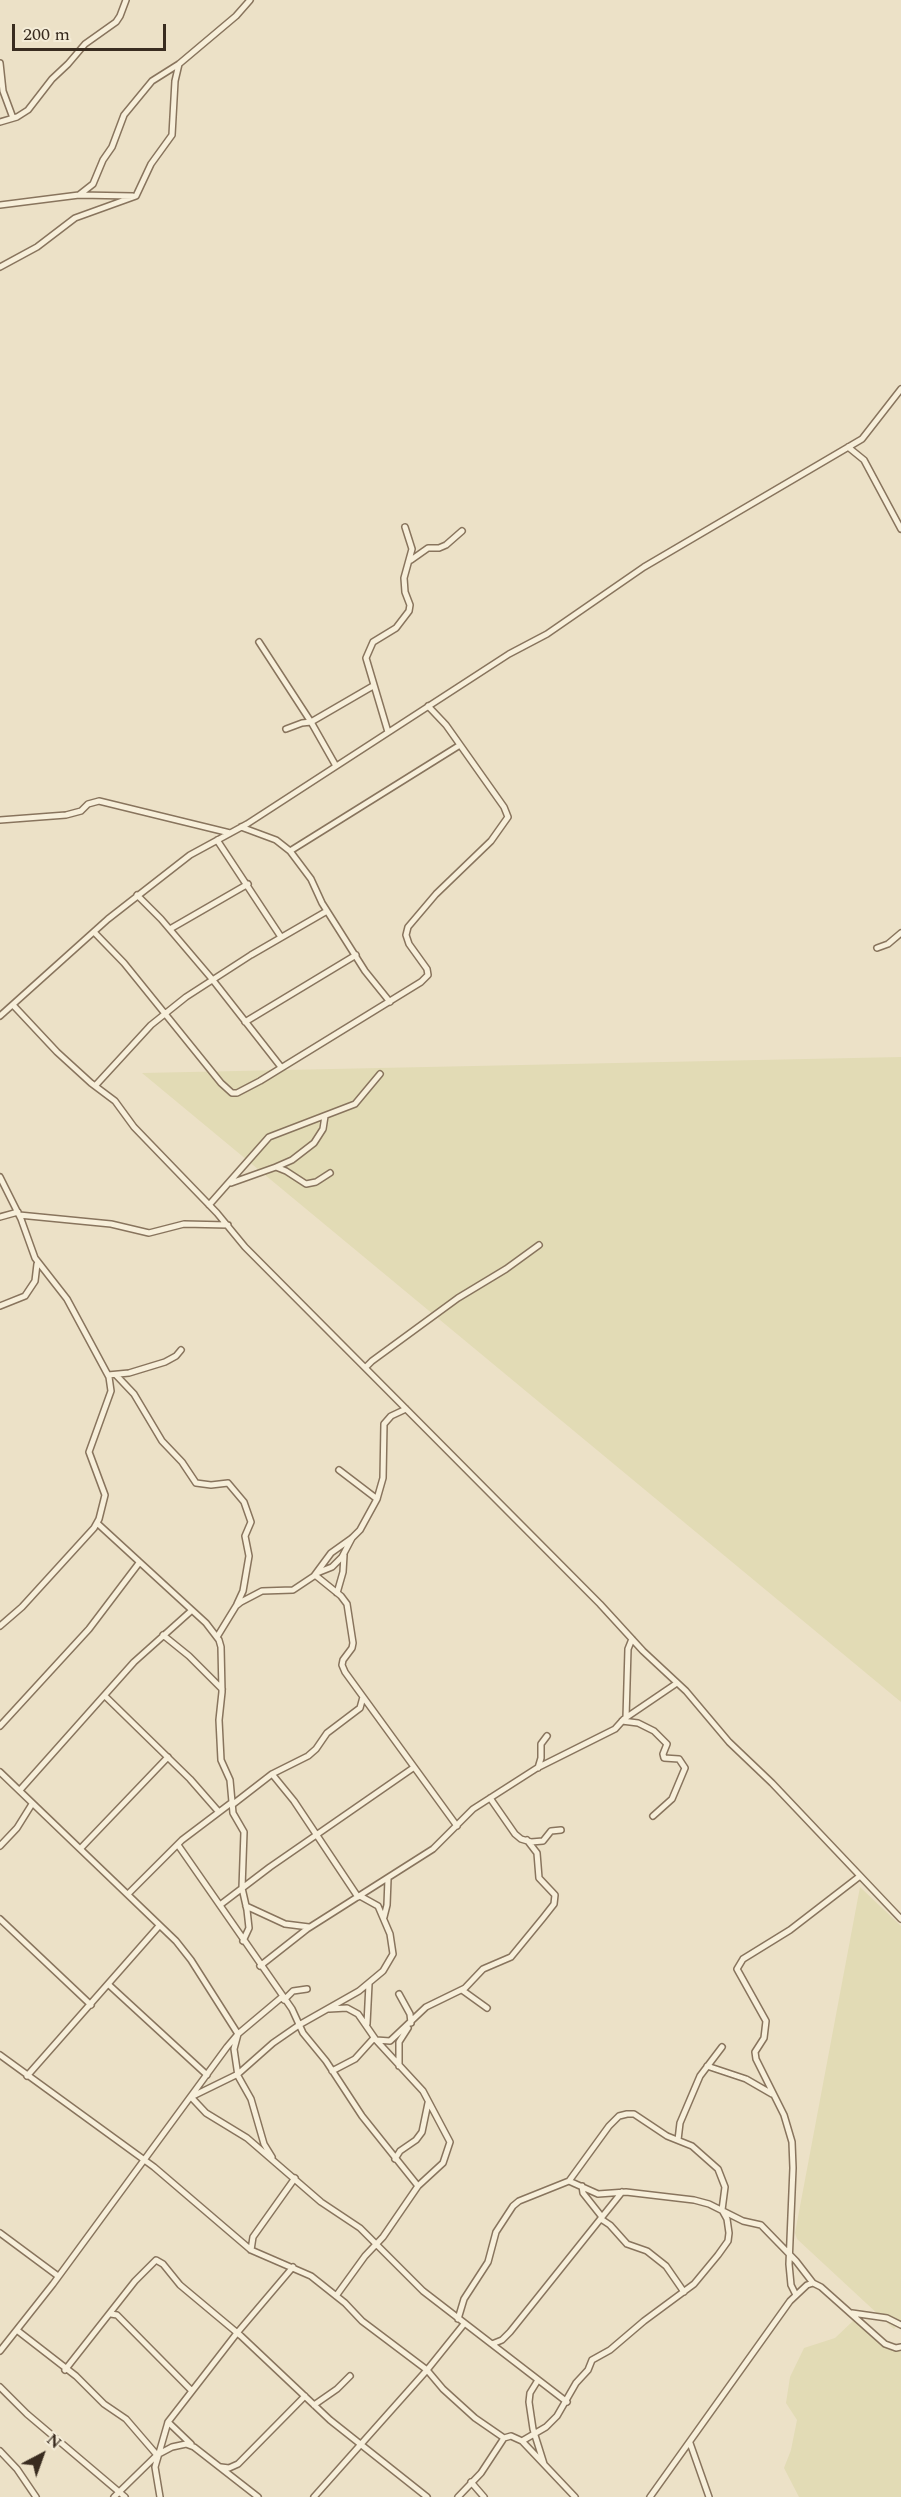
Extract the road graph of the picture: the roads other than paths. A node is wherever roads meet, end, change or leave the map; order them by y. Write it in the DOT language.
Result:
graph roads {
  1 [pos="126,0"];
  2 [pos="250,0"];
  3 [pos="0,63"];
  4 [pos="179,64"];
  5 [pos="13,118"];
  6 [pos="0,122"];
  7 [pos="79,195"];
  8 [pos="135,196"];
  9 [pos="0,206"];
  10 [pos="0,267"];
  11 [pos="901,389"];
  12 [pos="893,400"];
  13 [pos="901,403"];
  14 [pos="848,447"];
  15 [pos="405,527"];
  16 [pos="901,529"];
  17 [pos="462,531"];
  18 [pos="410,561"];
  19 [pos="259,642"];
  20 [pos="373,686"];
  21 [pos="428,706"];
  22 [pos="311,722"];
  23 [pos="286,729"];
  24 [pos="388,732"];
  25 [pos="460,745"];
  26 [pos="336,766"];
  27 [pos="0,820"];
  28 [pos="241,827"];
  29 [pos="230,833"];
  30 [pos="217,840"];
  31 [pos="290,851"];
  32 [pos="248,884"];
  33 [pos="137,895"];
  34 [pos="327,910"];
  35 [pos="170,929"];
  36 [pos="94,932"];
  37 [pos="901,933"];
  38 [pos="281,937"];
  39 [pos="877,948"];
  40 [pos="356,955"];
  41 [pos="212,979"];
  42 [pos="390,1002"];
  43 [pos="13,1005"];
  44 [pos="166,1014"];
  45 [pos="0,1016"];
  46 [pos="245,1022"];
  47 [pos="281,1067"];
  48 [pos="380,1074"];
  49 [pos="95,1086"];
  50 [pos="325,1116"];
  51 [pos="276,1167"];
  52 [pos="330,1173"];
  53 [pos="0,1177"];
  54 [pos="230,1183"];
  55 [pos="209,1205"];
  56 [pos="19,1214"];
  57 [pos="0,1217"];
  58 [pos="228,1225"];
  59 [pos="539,1245"];
  60 [pos="37,1262"];
  61 [pos="0,1306"];
  62 [pos="181,1350"];
  63 [pos="366,1367"];
  64 [pos="108,1375"];
  65 [pos="116,1375"];
  66 [pos="406,1409"];
  67 [pos="339,1470"];
  68 [pos="377,1499"];
  69 [pos="97,1523"];
  70 [pos="352,1538"];
  71 [pos="344,1555"];
  72 [pos="138,1563"];
  73 [pos="316,1574"];
  74 [pos="338,1593"];
  75 [pos="236,1606"];
  76 [pos="191,1611"];
  77 [pos="0,1626"];
  78 [pos="163,1635"];
  79 [pos="217,1637"];
  80 [pos="632,1639"];
  81 [pos="677,1683"];
  82 [pos="222,1689"];
  83 [pos="105,1696"];
  84 [pos="363,1697"];
  85 [pos="624,1720"];
  86 [pos="0,1726"];
  87 [pos="547,1737"];
  88 [pos="168,1757"];
  89 [pos="413,1768"];
  90 [pos="537,1768"];
  91 [pos="0,1772"];
  92 [pos="272,1774"];
  93 [pos="20,1790"];
  94 [pos="490,1798"];
  95 [pos="32,1804"];
  96 [pos="231,1804"];
  97 [pos="218,1811"];
  98 [pos="653,1816"];
  99 [pos="457,1826"];
  100 [pos="561,1830"];
  101 [pos="317,1834"];
  102 [pos="527,1840"];
  103 [pos="178,1845"];
  104 [pos="0,1846"];
  105 [pos="81,1848"];
  106 [pos="860,1876"];
  107 [pos="388,1879"];
  108 [pos="242,1888"];
  109 [pos="128,1894"];
  110 [pos="359,1897"];
  111 [pos="220,1905"];
  112 [pos="246,1906"];
  113 [pos="384,1917"];
  114 [pos="0,1919"];
  115 [pos="901,1919"];
  116 [pos="159,1926"];
  117 [pos="309,1927"];
  118 [pos="243,1941"];
  119 [pos="260,1966"];
  120 [pos="108,1984"];
  121 [pos="369,1984"];
  122 [pos="307,1989"];
  123 [pos="462,1990"];
  124 [pos="399,1994"];
  125 [pos="283,1998"];
  126 [pos="91,2005"];
  127 [pos="487,2008"];
  128 [pos="327,2009"];
  129 [pos="410,2023"];
  130 [pos="299,2025"];
  131 [pos="367,2028"];
  132 [pos="238,2034"];
  133 [pos="375,2039"];
  134 [pos="722,2048"];
  135 [pos="0,2055"];
  136 [pos="399,2066"];
  137 [pos="707,2066"];
  138 [pos="332,2071"];
  139 [pos="237,2074"];
  140 [pos="207,2075"];
  141 [pos="27,2076"];
  142 [pos="774,2095"];
  143 [pos="191,2097"];
  144 [pos="428,2102"];
  145 [pos="678,2140"];
  146 [pos="395,2159"];
  147 [pos="144,2161"];
  148 [pos="274,2162"];
  149 [pos="295,2178"];
  150 [pos="569,2181"];
  151 [pos="418,2186"];
  152 [pos="582,2186"];
  153 [pos="622,2192"];
  154 [pos="722,2210"];
  155 [pos="602,2218"];
  156 [pos="0,2233"];
  157 [pos="376,2244"];
  158 [pos="251,2250"];
  159 [pos="790,2255"];
  160 [pos="293,2267"];
  161 [pos="58,2276"];
  162 [pos="813,2283"];
  163 [pos="684,2292"];
  164 [pos="796,2295"];
  165 [pos="336,2296"];
  166 [pos="850,2313"];
  167 [pos="111,2314"];
  168 [pos="458,2319"];
  169 [pos="464,2324"];
  170 [pos="901,2325"];
  171 [pos="18,2331"];
  172 [pos="237,2333"];
  173 [pos="492,2344"];
  174 [pos="901,2347"];
  175 [pos="0,2351"];
  176 [pos="65,2370"];
  177 [pos="426,2370"];
  178 [pos="350,2376"];
  179 [pos="538,2380"];
  180 [pos="0,2387"];
  181 [pos="192,2391"];
  182 [pos="305,2396"];
  183 [pos="567,2402"];
  184 [pos="314,2405"];
  185 [pos="168,2422"];
  186 [pos="535,2433"];
  187 [pos="504,2438"];
  188 [pos="522,2441"];
  189 [pos="690,2443"];
  190 [pos="361,2444"];
  191 [pos="194,2446"];
  192 [pos="0,2451"];
  193 [pos="157,2455"];
  194 [pos="238,2464"];
  195 [pos="544,2466"];
  196 [pos="221,2468"];
  197 [pos="471,2482"];
  198 [pos="238,2483"];
  199 [pos="119,2492"];
  200 [pos="36,2497"];
  201 [pos="114,2497"];
  202 [pos="125,2497"];
  203 [pos="160,2497"];
  204 [pos="258,2497"];
  205 [pos="314,2497"];
  206 [pos="427,2497"];
  207 [pos="458,2497"];
  208 [pos="484,2497"];
  209 [pos="575,2497"];
  210 [pos="650,2497"];
  211 [pos="709,2497"];
  1 -- 5 [label="street"];
  2 -- 4 [label="street"];
  3 -- 5 [label="street"];
  4 -- 7 [label="street"];
  4 -- 8 [label="street"];
  5 -- 6 [label="street"];
  7 -- 8 [label="street"];
  7 -- 9 [label="street"];
  8 -- 10 [label="street"];
  11 -- 12 [label="street"];
  12 -- 13 [label="street"];
  12 -- 14 [label="street"];
  14 -- 16 [label="street"];
  14 -- 21 [label="street"];
  15 -- 18 [label="street"];
  17 -- 18 [label="street"];
  18 -- 20 [label="street"];
  19 -- 22 [label="street"];
  20 -- 22 [label="street"];
  20 -- 24 [label="street"];
  21 -- 24 [label="street"];
  21 -- 25 [label="street"];
  22 -- 23 [label="street"];
  22 -- 26 [label="street"];
  24 -- 26 [label="street"];
  25 -- 31 [label="street"];
  25 -- 42 [label="street"];
  26 -- 28 [label="street"];
  27 -- 29 [label="street"];
  28 -- 29 [label="street"];
  28 -- 31 [label="street"];
  29 -- 30 [label="street"];
  30 -- 32 [label="street"];
  30 -- 33 [label="street"];
  31 -- 34 [label="street"];
  32 -- 35 [label="street"];
  32 -- 38 [label="street"];
  33 -- 35 [label="street"];
  33 -- 36 [label="street"];
  34 -- 38 [label="street"];
  34 -- 40 [label="street"];
  35 -- 41 [label="street"];
  36 -- 43 [label="street"];
  36 -- 44 [label="street"];
  37 -- 39 [label="street"];
  38 -- 41 [label="street"];
  40 -- 42 [label="street"];
  40 -- 46 [label="street"];
  41 -- 44 [label="street"];
  41 -- 46 [label="street"];
  42 -- 47 [label="street"];
  43 -- 45 [label="street"];
  43 -- 49 [label="street"];
  44 -- 47 [label="street"];
  44 -- 49 [label="street"];
  46 -- 47 [label="street"];
  48 -- 50 [label="street"];
  49 -- 55 [label="street"];
  50 -- 51 [label="street"];
  50 -- 54 [label="street"];
  51 -- 52 [label="street"];
  51 -- 54 [label="street"];
  53 -- 56 [label="street"];
  54 -- 55 [label="street"];
  55 -- 58 [label="street"];
  56 -- 57 [label="street"];
  56 -- 58 [label="street"];
  56 -- 60 [label="street"];
  58 -- 63 [label="street"];
  59 -- 63 [label="street"];
  60 -- 61 [label="street"];
  60 -- 64 [label="street"];
  62 -- 65 [label="street"];
  63 -- 66 [label="street"];
  64 -- 65 [label="street"];
  64 -- 69 [label="street"];
  65 -- 75 [label="street"];
  66 -- 68 [label="street"];
  66 -- 80 [label="street"];
  67 -- 68 [label="street"];
  68 -- 70 [label="street"];
  69 -- 72 [label="street"];
  69 -- 77 [label="street"];
  70 -- 71 [label="street"];
  70 -- 73 [label="street"];
  71 -- 73 [label="street"];
  71 -- 74 [label="street"];
  72 -- 76 [label="street"];
  72 -- 86 [label="street"];
  73 -- 74 [label="street"];
  73 -- 75 [label="street"];
  74 -- 84 [label="street"];
  75 -- 79 [label="street"];
  76 -- 78 [label="street"];
  76 -- 79 [label="street"];
  78 -- 82 [label="street"];
  78 -- 83 [label="street"];
  79 -- 82 [label="street"];
  80 -- 81 [label="street"];
  80 -- 85 [label="street"];
  81 -- 85 [label="street"];
  81 -- 106 [label="street"];
  82 -- 96 [label="street"];
  83 -- 88 [label="street"];
  83 -- 93 [label="street"];
  84 -- 89 [label="street"];
  84 -- 92 [label="street"];
  85 -- 90 [label="street"];
  85 -- 98 [label="street"];
  87 -- 90 [label="street"];
  88 -- 97 [label="street"];
  88 -- 105 [label="street"];
  89 -- 99 [label="street"];
  89 -- 101 [label="street"];
  90 -- 94 [label="street"];
  91 -- 93 [label="street"];
  92 -- 96 [label="street"];
  92 -- 101 [label="street"];
  93 -- 95 [label="street"];
  94 -- 99 [label="street"];
  94 -- 102 [label="street"];
  95 -- 104 [label="street"];
  95 -- 105 [label="street"];
  96 -- 97 [label="street"];
  96 -- 108 [label="street"];
  97 -- 103 [label="street"];
  99 -- 107 [label="street"];
  100 -- 102 [label="street"];
  101 -- 108 [label="street"];
  101 -- 110 [label="street"];
  102 -- 123 [label="street"];
  103 -- 109 [label="street"];
  103 -- 111 [label="street"];
  105 -- 109 [label="street"];
  106 -- 115 [label="street"];
  106 -- 142 [label="street"];
  107 -- 110 [label="street"];
  107 -- 113 [label="street"];
  108 -- 111 [label="street"];
  108 -- 112 [label="street"];
  109 -- 116 [label="street"];
  110 -- 113 [label="street"];
  110 -- 117 [label="street"];
  111 -- 118 [label="street"];
  112 -- 117 [label="street"];
  112 -- 118 [label="street"];
  113 -- 121 [label="street"];
  114 -- 126 [label="street"];
  116 -- 120 [label="street"];
  116 -- 132 [label="street"];
  117 -- 119 [label="street"];
  118 -- 119 [label="street"];
  119 -- 125 [label="street"];
  120 -- 126 [label="street"];
  120 -- 140 [label="street"];
  121 -- 128 [label="street"];
  121 -- 131 [label="street"];
  122 -- 125 [label="street"];
  123 -- 127 [label="street"];
  123 -- 129 [label="street"];
  124 -- 129 [label="street"];
  125 -- 130 [label="street"];
  125 -- 132 [label="street"];
  126 -- 141 [label="street"];
  128 -- 130 [label="street"];
  128 -- 131 [label="street"];
  129 -- 133 [label="street"];
  129 -- 136 [label="street"];
  130 -- 138 [label="street"];
  130 -- 139 [label="street"];
  131 -- 133 [label="street"];
  132 -- 139 [label="street"];
  132 -- 140 [label="street"];
  133 -- 136 [label="street"];
  133 -- 138 [label="street"];
  134 -- 137 [label="street"];
  135 -- 141 [label="street"];
  136 -- 144 [label="street"];
  137 -- 142 [label="street"];
  137 -- 145 [label="street"];
  138 -- 146 [label="street"];
  139 -- 143 [label="street"];
  139 -- 148 [label="street"];
  140 -- 143 [label="street"];
  141 -- 147 [label="street"];
  142 -- 159 [label="street"];
  143 -- 147 [label="street"];
  143 -- 148 [label="street"];
  144 -- 146 [label="street"];
  144 -- 151 [label="street"];
  145 -- 150 [label="street"];
  145 -- 154 [label="street"];
  146 -- 151 [label="street"];
  147 -- 158 [label="street"];
  147 -- 161 [label="street"];
  148 -- 149 [label="street"];
  149 -- 157 [label="street"];
  149 -- 158 [label="street"];
  150 -- 152 [label="street"];
  150 -- 168 [label="street"];
  151 -- 157 [label="street"];
  152 -- 153 [label="street"];
  152 -- 155 [label="street"];
  153 -- 154 [label="street"];
  153 -- 155 [label="street"];
  154 -- 159 [label="street"];
  154 -- 163 [label="street"];
  155 -- 163 [label="street"];
  155 -- 173 [label="street"];
  156 -- 161 [label="street"];
  157 -- 165 [label="street"];
  157 -- 168 [label="street"];
  158 -- 160 [label="street"];
  159 -- 162 [label="street"];
  159 -- 164 [label="street"];
  160 -- 165 [label="street"];
  160 -- 172 [label="street"];
  161 -- 171 [label="street"];
  162 -- 164 [label="street"];
  162 -- 166 [label="street"];
  163 -- 183 [label="street"];
  164 -- 189 [label="street"];
  165 -- 177 [label="street"];
  166 -- 170 [label="street"];
  166 -- 174 [label="street"];
  167 -- 172 [label="street"];
  167 -- 176 [label="street"];
  167 -- 181 [label="street"];
  168 -- 169 [label="street"];
  169 -- 173 [label="street"];
  169 -- 177 [label="street"];
  171 -- 175 [label="street"];
  171 -- 176 [label="street"];
  172 -- 181 [label="street"];
  172 -- 182 [label="street"];
  173 -- 179 [label="street"];
  176 -- 193 [label="street"];
  177 -- 187 [label="street"];
  177 -- 190 [label="street"];
  178 -- 184 [label="street"];
  179 -- 183 [label="street"];
  179 -- 186 [label="street"];
  180 -- 199 [label="street"];
  181 -- 185 [label="street"];
  182 -- 184 [label="street"];
  182 -- 194 [label="street"];
  183 -- 186 [label="street"];
  184 -- 190 [label="street"];
  185 -- 191 [label="street"];
  185 -- 193 [label="street"];
  186 -- 188 [label="street"];
  186 -- 195 [label="street"];
  187 -- 188 [label="street"];
  187 -- 197 [label="street"];
  188 -- 195 [label="street"];
  189 -- 210 [label="street"];
  189 -- 211 [label="street"];
  190 -- 205 [label="street"];
  190 -- 206 [label="street"];
  191 -- 193 [label="street"];
  191 -- 196 [label="street"];
  192 -- 200 [label="street"];
  193 -- 199 [label="street"];
  193 -- 203 [label="street"];
  194 -- 196 [label="street"];
  194 -- 198 [label="street"];
  195 -- 209 [label="street"];
  196 -- 198 [label="street"];
  197 -- 207 [label="street"];
  197 -- 208 [label="street"];
  198 -- 204 [label="street"];
  199 -- 201 [label="street"];
  199 -- 202 [label="street"];
}
